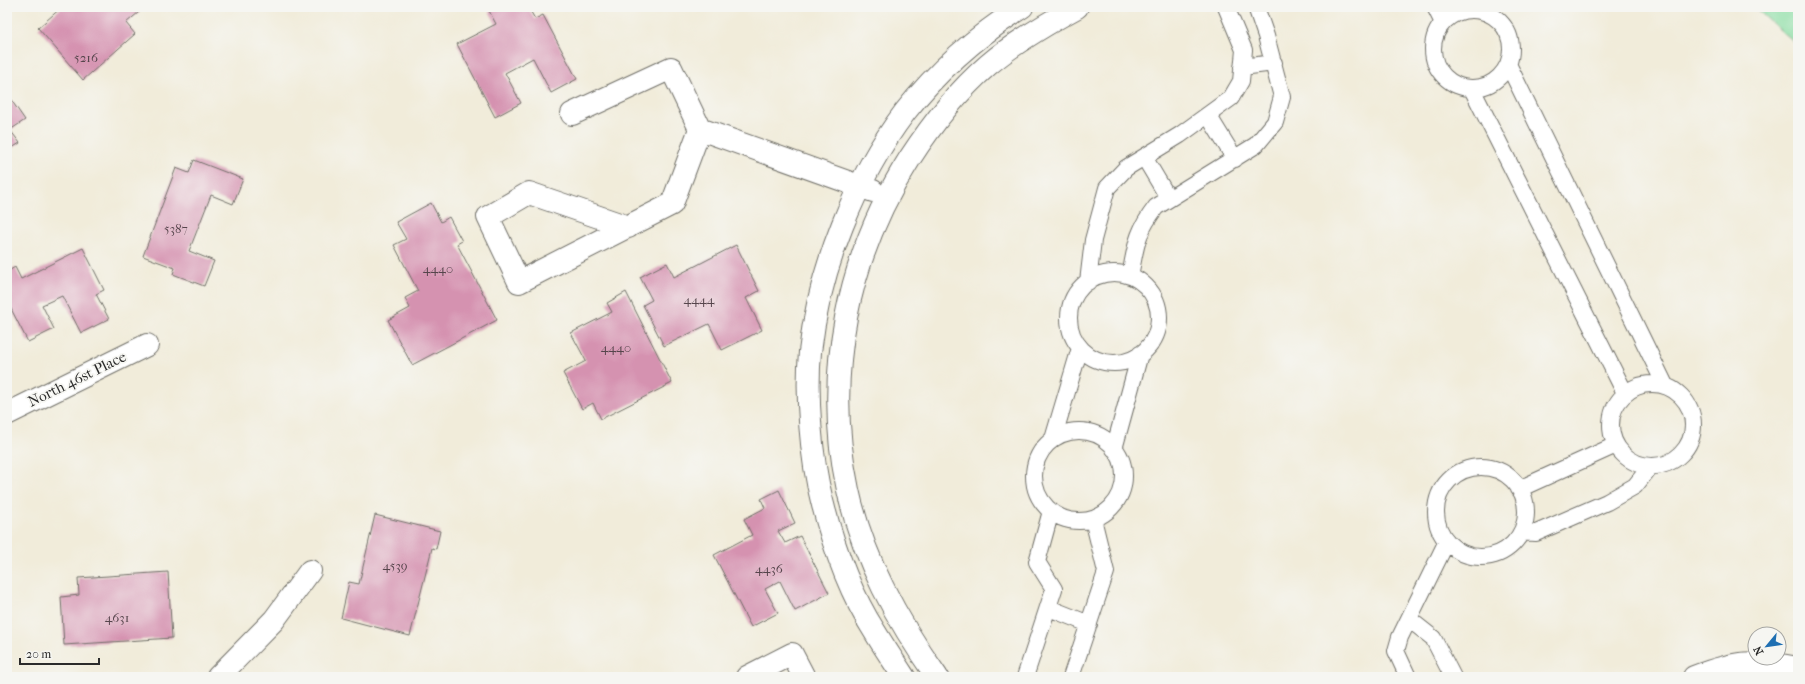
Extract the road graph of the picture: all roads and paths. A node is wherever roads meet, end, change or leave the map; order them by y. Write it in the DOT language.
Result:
graph roads {
  1 [pos="1022,7"];
  2 [pos="1077,7"];
  3 [pos="1226,7"];
  4 [pos="1256,7"];
  5 [pos="1435,7"];
  6 [pos="1488,11"];
  7 [pos="1443,22"];
  8 [pos="1274,63"];
  9 [pos="1508,64"];
  10 [pos="1242,67"];
  11 [pos="1472,89"];
  12 [pos="572,114"];
  13 [pos="1208,115"];
  14 [pos="700,129"];
  15 [pos="1144,157"];
  16 [pos="1235,159"];
  17 [pos="861,186"];
  18 [pos="887,196"];
  19 [pos="1169,199"];
  20 [pos="628,227"];
  21 [pos="1130,276"];
  22 [pos="1088,282"];
  23 [pos="147,345"];
  24 [pos="1080,348"];
  25 [pos="1140,354"];
  26 [pos="1665,385"];
  27 [pos="1625,393"];
  28 [pos="7,414"];
  29 [pos="1053,439"];
  30 [pos="1616,445"];
  31 [pos="1114,449"];
  32 [pos="1650,466"];
  33 [pos="1520,489"];
  34 [pos="1051,511"];
  35 [pos="1093,519"];
  36 [pos="1522,532"];
  37 [pos="1446,541"];
  38 [pos="310,571"];
  39 [pos="1049,608"];
  40 [pos="1409,619"];
  41 [pos="1089,624"];
  42 [pos="1798,668"];
  43 [pos="931,674"];
  44 [pos="218,677"];
  45 [pos="747,677"];
  46 [pos="804,677"];
  47 [pos="904,677"];
  48 [pos="1025,677"];
  49 [pos="1071,677"];
  50 [pos="1408,677"];
  51 [pos="1453,677"];
  52 [pos="1694,677"];
  1 -- 17 [label="street"];
  2 -- 18 [label="street"];
  3 -- 10 [label="lane"];
  4 -- 8 [label="lane"];
  5 -- 7 [label="lane"];
  6 -- 7 [label="lane"];
  6 -- 9 [label="lane"];
  7 -- 11 [label="lane"];
  8 -- 10 [label="lane"];
  8 -- 16 [label="lane"];
  9 -- 11 [label="lane"];
  9 -- 26 [label="lane"];
  10 -- 13 [label="lane"];
  11 -- 27 [label="lane"];
  12 -- 14 [label="street"];
  13 -- 15 [label="lane"];
  13 -- 16 [label="lane"];
  14 -- 17 [label="street"];
  14 -- 20 [label="street"];
  15 -- 19 [label="lane"];
  15 -- 22 [label="lane"];
  16 -- 19 [label="lane"];
  17 -- 18 [label="street"];
  17 -- 47 [label="street"];
  18 -- 43 [label="street"];
  19 -- 21 [label="lane"];
  20 -- 20 [label="street"];
  21 -- 22 [label="lane"];
  21 -- 25 [label="lane"];
  22 -- 24 [label="lane"];
  23 -- 28 [label="street, North 46st Place"];
  24 -- 25 [label="lane"];
  24 -- 29 [label="lane"];
  25 -- 31 [label="lane"];
  26 -- 27 [label="lane"];
  26 -- 32 [label="lane"];
  27 -- 30 [label="lane"];
  29 -- 31 [label="lane"];
  29 -- 34 [label="lane"];
  30 -- 32 [label="lane"];
  30 -- 33 [label="lane"];
  31 -- 35 [label="lane"];
  32 -- 36 [label="lane"];
  33 -- 36 [label="lane"];
  33 -- 37 [label="lane"];
  34 -- 35 [label="lane"];
  34 -- 39 [label="lane"];
  35 -- 41 [label="lane"];
  36 -- 37 [label="lane"];
  37 -- 40 [label="lane"];
  38 -- 44 [label="street"];
  39 -- 41 [label="lane"];
  39 -- 48 [label="lane"];
  40 -- 50 [label="lane"];
  40 -- 51 [label="lane"];
  41 -- 49 [label="lane"];
  42 -- 52 [label="street"];
  45 -- 46 [label="street"];
}
